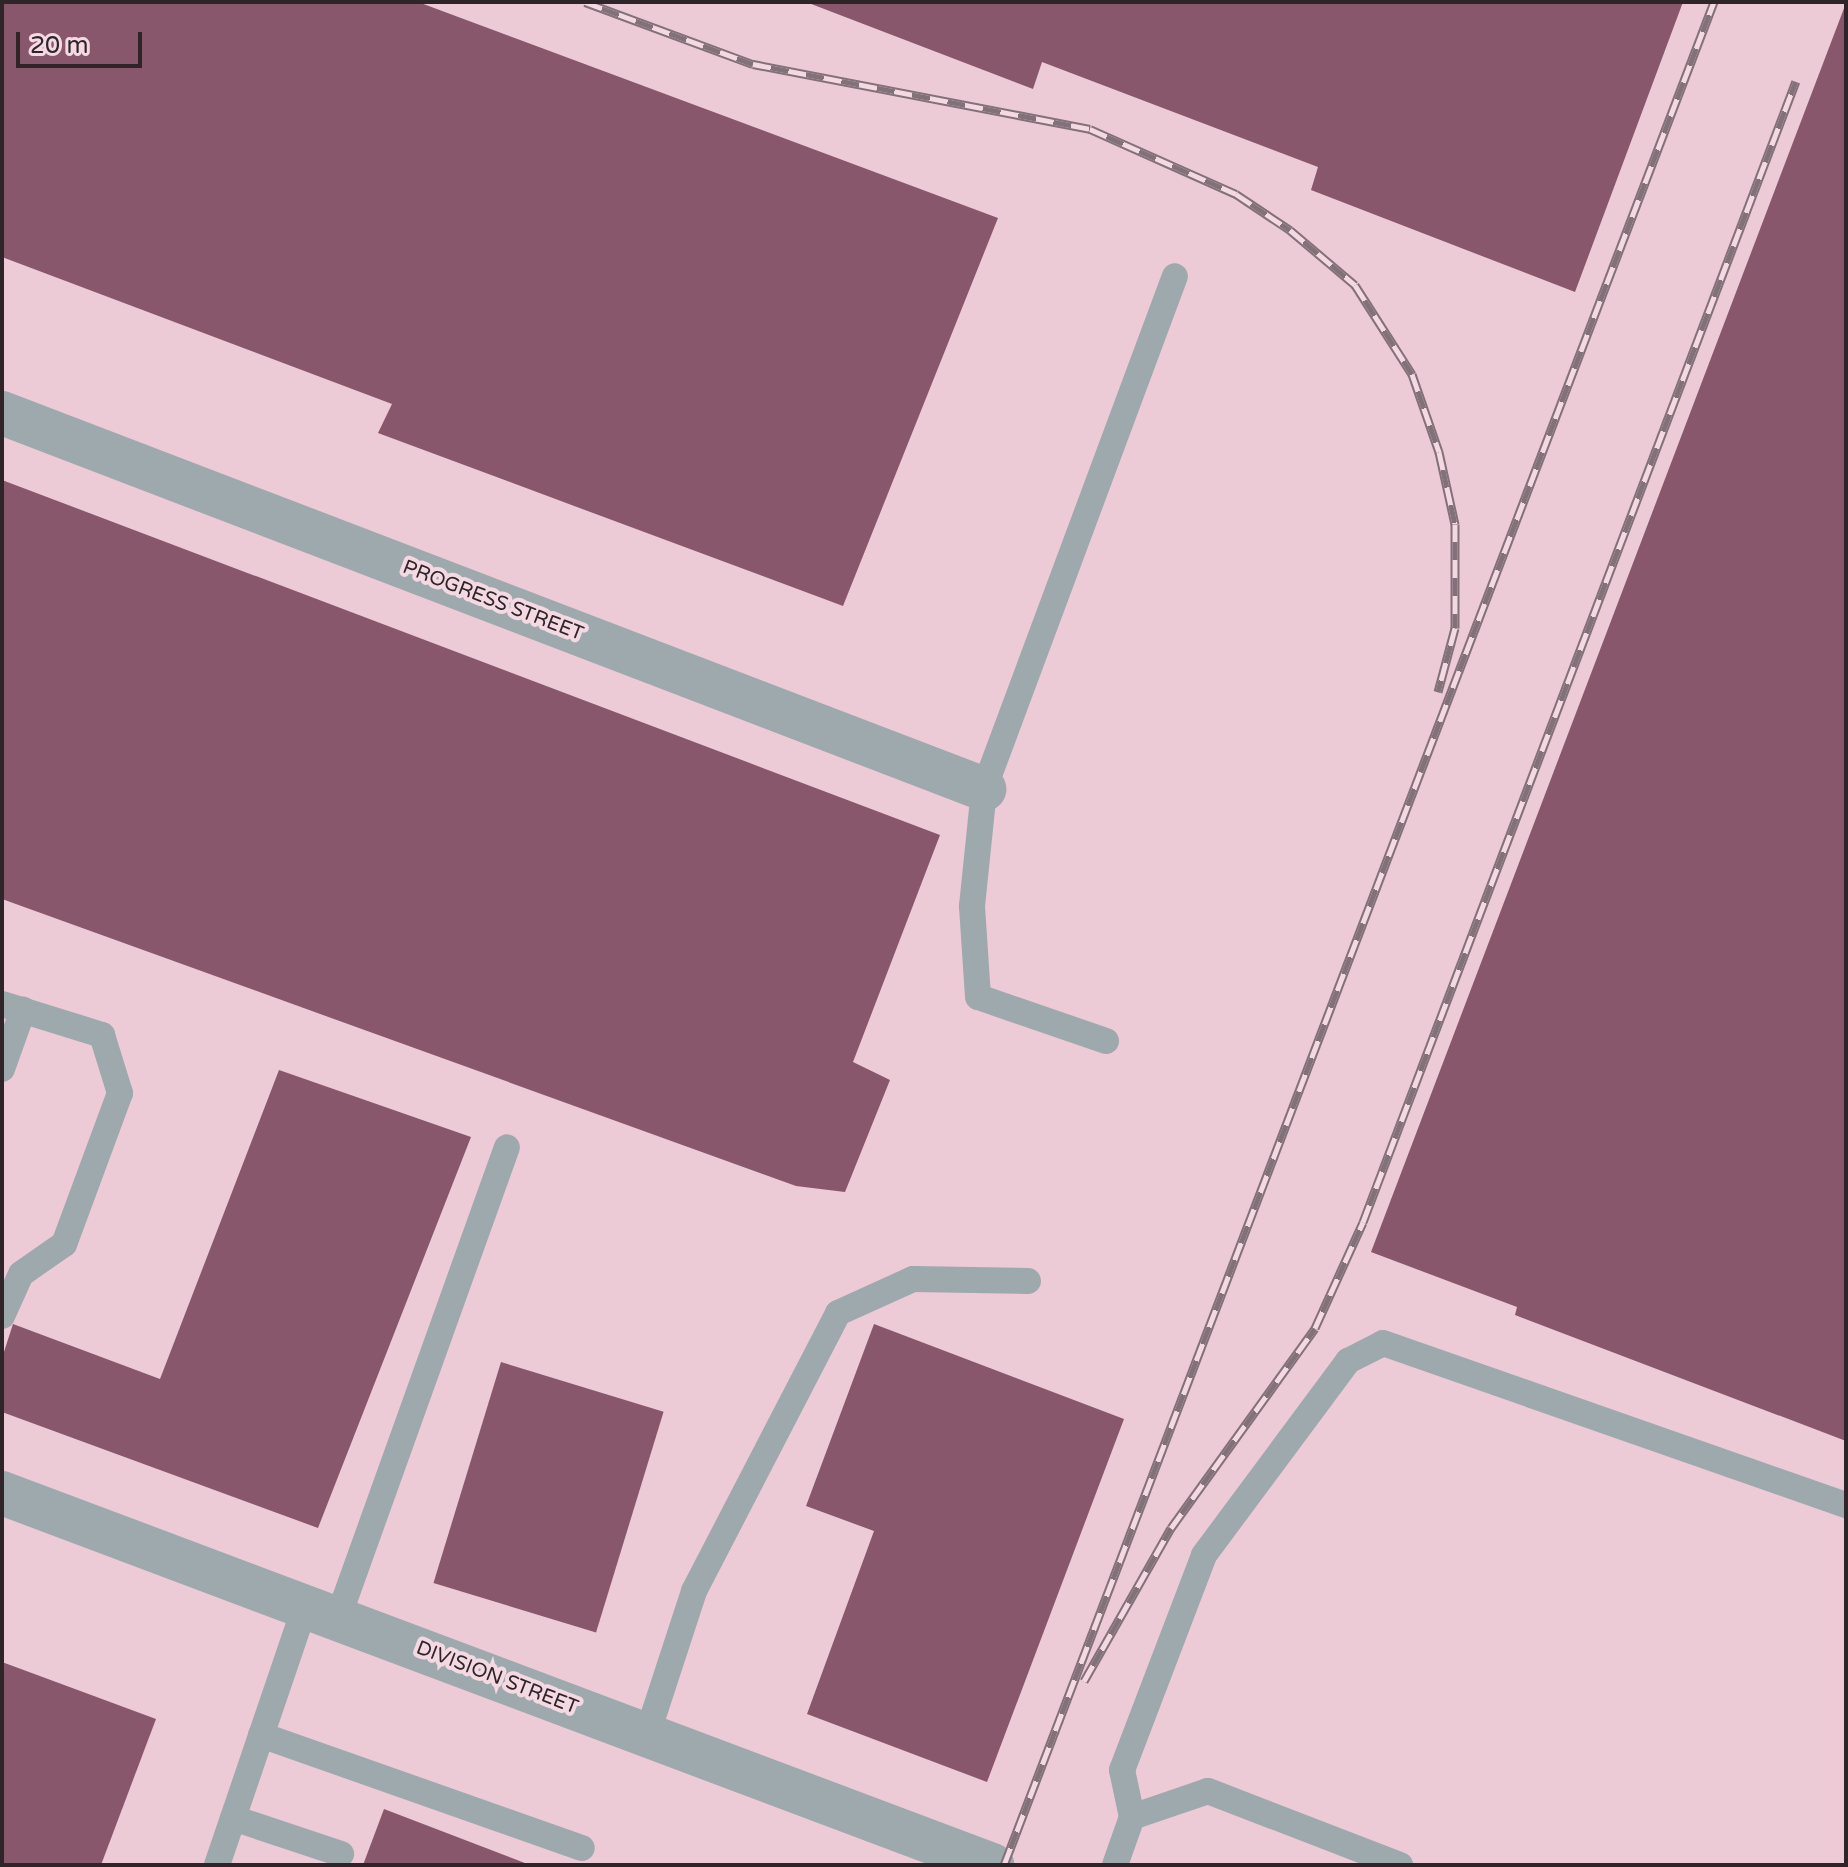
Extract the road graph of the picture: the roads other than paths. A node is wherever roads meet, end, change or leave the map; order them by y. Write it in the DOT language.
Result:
graph roads {
  1 [pos="1175,276"];
  2 [pos="2,413"];
  3 [pos="984,789"];
  4 [pos="12,1007"];
  5 [pos="1106,1041"];
  6 [pos="2,1069"];
  7 [pos="507,1147"];
  8 [pos="1028,1281"];
  9 [pos="2,1316"];
  10 [pos="2,1493"];
  11 [pos="1846,1505"];
  12 [pos="322,1612"];
  13 [pos="261,1735"];
  14 [pos="647,1735"];
  15 [pos="1132,1817"];
  16 [pos="233,1818"];
  17 [pos="582,1848"];
  18 [pos="341,1854"];
  19 [pos="944,1857"];
  20 [pos="217,1865"];
  21 [pos="992,1865"];
  22 [pos="1115,1865"];
  23 [pos="1400,1865"];
  1 -- 3 [label="lane"];
  2 -- 3 [label="street, PROGRESS STREET"];
  3 -- 5 [label="lane"];
  4 -- 6 [label="lane"];
  4 -- 9 [label="lane"];
  7 -- 12 [label="lane"];
  8 -- 14 [label="lane"];
  10 -- 12 [label="street, DIVISION STREET"];
  11 -- 15 [label="lane"];
  12 -- 13 [label="lane"];
  12 -- 14 [label="street, DIVISION STREET"];
  13 -- 16 [label="lane"];
  13 -- 17 [label="lane"];
  14 -- 19 [label="street, DIVISION STREET"];
  15 -- 22 [label="lane"];
  15 -- 23 [label="lane"];
  16 -- 18 [label="lane"];
  16 -- 20 [label="lane"];
  19 -- 21 [label="street, DIVISION STREET"];
}
